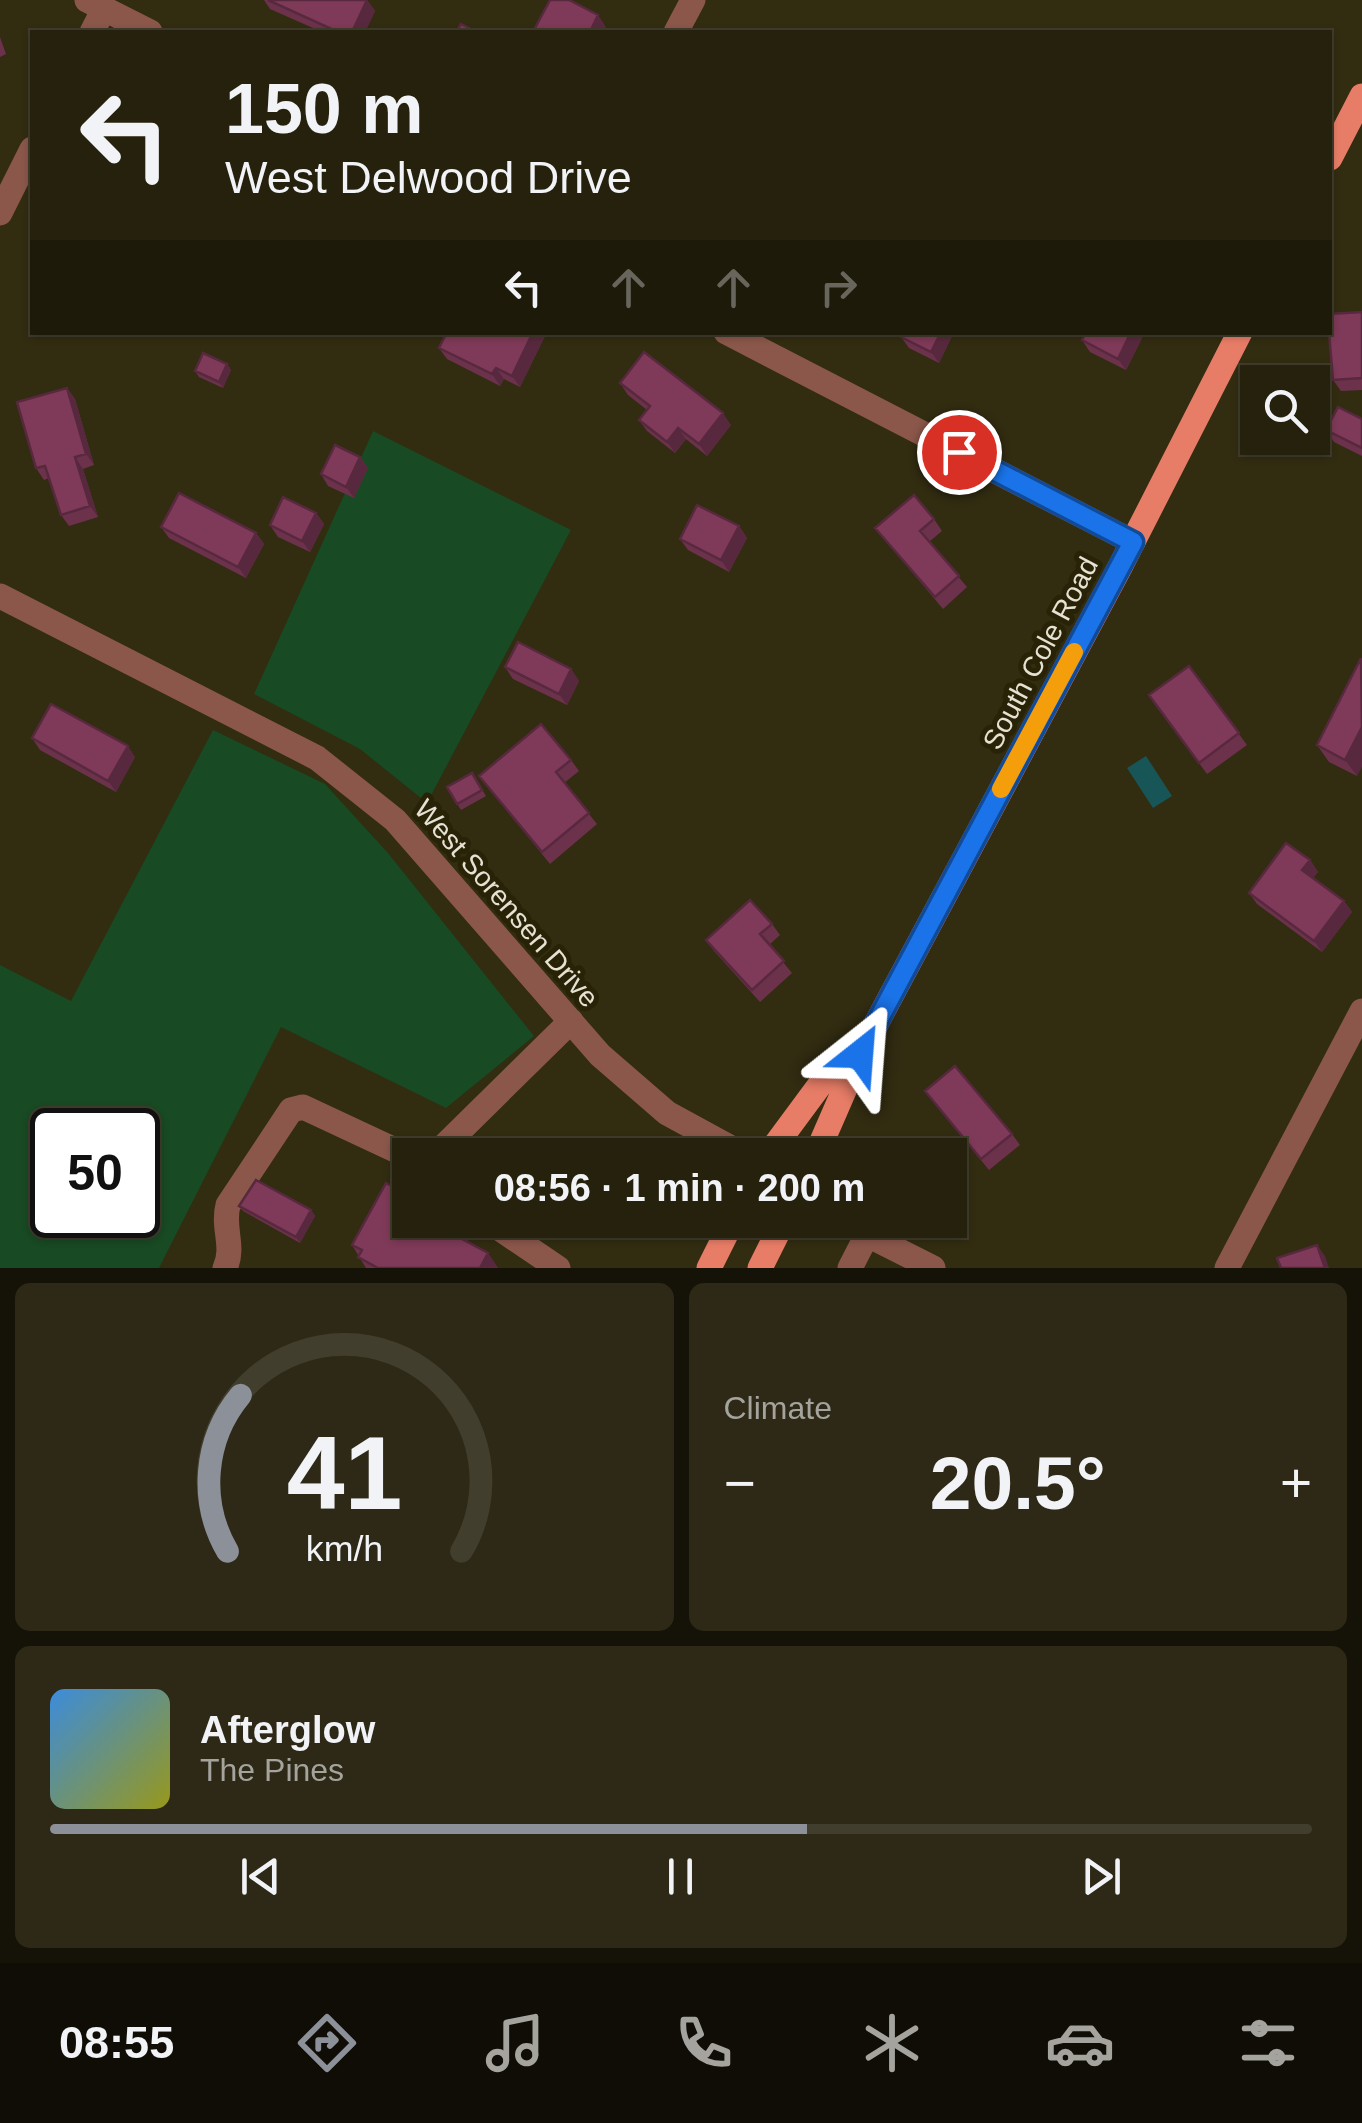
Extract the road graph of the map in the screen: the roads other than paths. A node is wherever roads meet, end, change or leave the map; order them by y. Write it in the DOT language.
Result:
graph roads {
  1 [pos="694,0"];
  2 [pos="96,4"];
  3 [pos="92,30"];
  4 [pos="146,30"];
  5 [pos="677,30"];
  6 [pos="1362,96"];
  7 [pos="30,153"];
  8 [pos="1332,154"];
  9 [pos="0,213"];
  10 [pos="732,335"];
  11 [pos="1238,335"];
  12 [pos="1133,542"];
  13 [pos="0,596"];
  14 [pos="1362,1011"];
  15 [pos="571,1021"];
  16 [pos="860,1054"];
  17 [pos="452,1138"];
  18 [pos="713,1138"];
  19 [pos="781,1138"];
  20 [pos="823,1138"];
  21 [pos="392,1149"];
  22 [pos="514,1238"];
  23 [pos="724,1238"];
  24 [pos="769,1238"];
  25 [pos="775,1238"];
  26 [pos="865,1238"];
  27 [pos="875,1238"];
  28 [pos="761,1266"];
  29 [pos="227,1267"];
  30 [pos="558,1268"];
  31 [pos="708,1268"];
  32 [pos="850,1268"];
  33 [pos="932,1268"];
  34 [pos="1227,1268"];
  1 -- 5 [label="street"];
  2 -- 3 [label="street"];
  2 -- 4 [label="street"];
  6 -- 8 [label="main road"];
  7 -- 9 [label="street"];
  10 -- 12 [label="street"];
  11 -- 12 [label="main road, South Cole Road"];
  12 -- 16 [label="main road, South Cole Road"];
  13 -- 15 [label="street, West Sorensen Drive"];
  14 -- 34 [label="street"];
  15 -- 17 [label="street"];
  15 -- 18 [label="street, West Sorensen Drive"];
  16 -- 19 [label="main road, South Cole Road"];
  16 -- 20 [label="main road, South Cole Road"];
  21 -- 29 [label="street"];
  22 -- 30 [label="street"];
  23 -- 31 [label="main road"];
  24 -- 28 [label="main road"];
  25 -- 28 [label="main road"];
  26 -- 32 [label="street"];
  27 -- 33 [label="street"];
}
